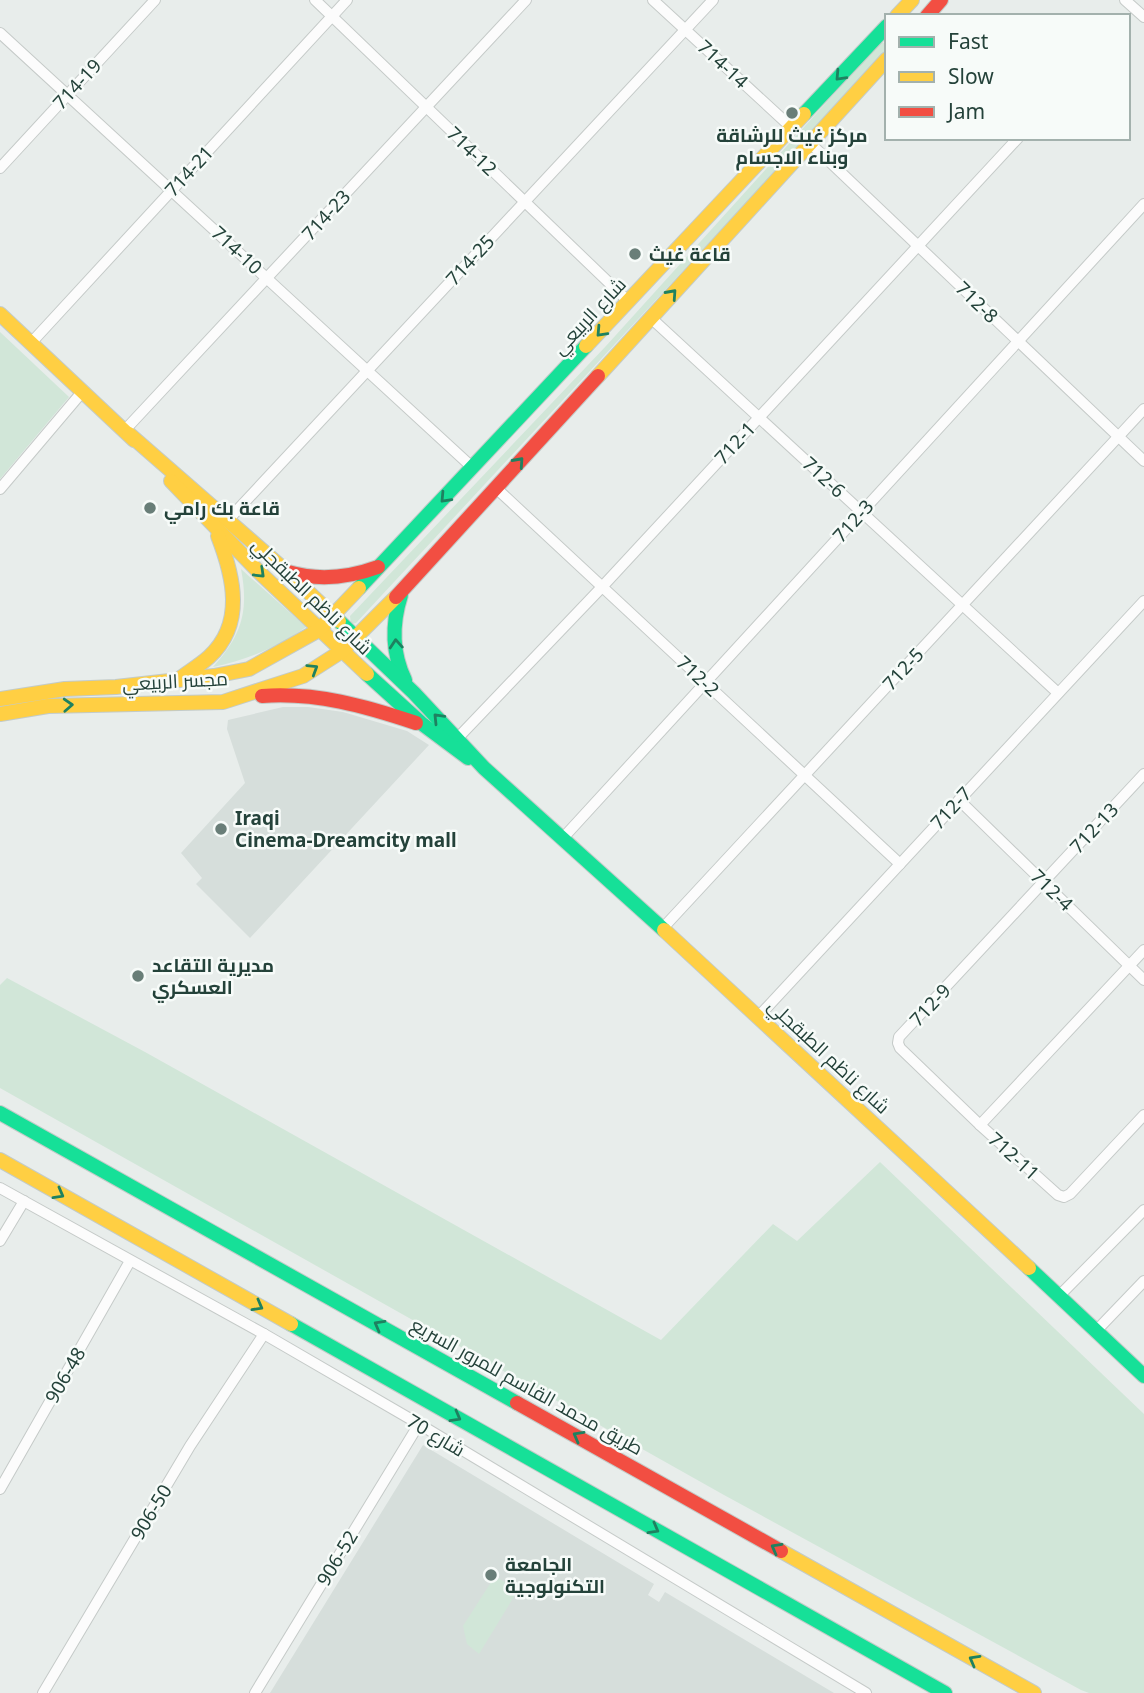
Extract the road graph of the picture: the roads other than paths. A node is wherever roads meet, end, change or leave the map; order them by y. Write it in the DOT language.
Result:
graph roads {
  1 [pos="138,0"];
  2 [pos="316,0"];
  3 [pos="347,0"];
  4 [pos="526,0"];
  5 [pos="653,0"];
  6 [pos="713,0"];
  7 [pos="912,0"];
  8 [pos="941,0"];
  9 [pos="1125,0"];
  10 [pos="151,4"];
  11 [pos="899,14"];
  12 [pos="929,14"];
  13 [pos="1140,14"];
  14 [pos="332,16"];
  15 [pos="885,28"];
  16 [pos="685,29"];
  17 [pos="0,33"];
  18 [pos="885,61"];
  19 [pos="67,95"];
  20 [pos="426,107"];
  21 [pos="792,128"];
  22 [pos="1016,140"];
  23 [pos="810,144"];
  24 [pos="0,168"];
  25 [pos="172,191"];
  26 [pos="525,202"];
  27 [pos="1144,204"];
  28 [pos="918,246"];
  29 [pos="267,278"];
  30 [pos="629,302"];
  31 [pos="0,314"];
  32 [pos="651,318"];
  33 [pos="1018,341"];
  34 [pos="31,343"];
  35 [pos="368,371"];
  36 [pos="83,391"];
  37 [pos="1144,409"];
  38 [pos="759,418"];
  39 [pos="127,432"];
  40 [pos="1118,437"];
  41 [pos="1144,461"];
  42 [pos="473,468"];
  43 [pos="496,488"];
  44 [pos="0,489"];
  45 [pos="861,512"];
  46 [pos="228,520"];
  47 [pos="214,529"];
  48 [pos="382,565"];
  49 [pos="287,572"];
  50 [pos="602,587"];
  51 [pos="402,591"];
  52 [pos="1144,601"];
  53 [pos="962,605"];
  54 [pos="334,617"];
  55 [pos="319,630"];
  56 [pos="356,638"];
  57 [pos="342,651"];
  58 [pos="178,681"];
  59 [pos="705,683"];
  60 [pos="414,693"];
  61 [pos="1058,693"];
  62 [pos="0,699"];
  63 [pos="223,702"];
  64 [pos="0,714"];
  65 [pos="422,725"];
  66 [pos="454,742"];
  67 [pos="1144,774"];
  68 [pos="804,775"];
  69 [pos="959,800"];
  70 [pos="563,838"];
  71 [pos="900,864"];
  72 [pos="1044,882"];
  73 [pos="662,929"];
  74 [pos="1144,950"];
  75 [pos="1129,966"];
  76 [pos="1144,980"];
  77 [pos="759,1016"];
  78 [pos="0,1113"];
  79 [pos="1144,1115"];
  80 [pos="980,1125"];
  81 [pos="0,1160"];
  82 [pos="0,1188"];
  83 [pos="24,1201"];
  84 [pos="1142,1218"];
  85 [pos="0,1241"];
  86 [pos="130,1261"];
  87 [pos="1144,1281"];
  88 [pos="1060,1296"];
  89 [pos="1096,1331"];
  90 [pos="264,1334"];
  91 [pos="1144,1376"];
  92 [pos="419,1424"];
  93 [pos="0,1489"];
  94 [pos="43,1693"];
  95 [pos="254,1693"];
  96 [pos="866,1693"];
  97 [pos="945,1693"];
  98 [pos="1034,1693"];
  1 -- 10 [label="street"];
  2 -- 14 [label="street, 714-12"];
  3 -- 14 [label="street, 714-21"];
  4 -- 20 [label="street, 714-23"];
  5 -- 16 [label="street, 714-14"];
  6 -- 16 [label="street, 714-25"];
  7 -- 11 [label="main road"];
  8 -- 12 [label="main road"];
  9 -- 13 [label="street"];
  10 -- 19 [label="street, 714-19"];
  14 -- 20 [label="street, 714-12"];
  14 -- 25 [label="street, 714-21"];
  15 -- 21 [label="main road, شارع الربيعي, one-way"];
  16 -- 21 [label="street, 714-14"];
  16 -- 26 [label="street, 714-25"];
  17 -- 19 [label="street, 714-10"];
  18 -- 23 [label="main road"];
  19 -- 24 [label="street, 714-19"];
  19 -- 25 [label="street, 714-10"];
  20 -- 26 [label="street, 714-12"];
  20 -- 29 [label="street, 714-23"];
  21 -- 30 [label="main road, شارع الربيعي"];
  22 -- 28 [label="street, 712-1"];
  23 -- 28 [label="street, 712-8"];
  32 -- 23 [label="main road, one-way"];
  25 -- 29 [label="street, 714-10"];
  25 -- 34 [label="street, 714-21"];
  26 -- 30 [label="street, 714-12"];
  26 -- 35 [label="street, 714-25"];
  27 -- 33 [label="street, 712-3"];
  28 -- 33 [label="street, 712-8"];
  28 -- 38 [label="street, 712-1"];
  29 -- 35 [label="street, 714-10"];
  29 -- 39 [label="street, 714-23"];
  30 -- 42 [label="main road, شارع الربيعي, one-way"];
  31 -- 34 [label="main road, شارع ناظم الطبقجلي"];
  32 -- 38 [label="street, 712-6"];
  43 -- 32 [label="main road, one-way"];
  33 -- 40 [label="street, 712-8"];
  33 -- 45 [label="street, 712-3"];
  34 -- 36 [label="main road, شارع ناظم الطبقجلي"];
  35 -- 42 [label="street, 714-10"];
  35 -- 46 [label="street, 714-25"];
  36 -- 39 [label="main road, شارع ناظم الطبقجلي"];
  36 -- 44 [label="street"];
  37 -- 40 [label="street, 712-5"];
  38 -- 45 [label="street, 712-6"];
  38 -- 50 [label="street, 712-1"];
  39 -- 46 [label="main road, شارع ناظم الطبقجلي"];
  39 -- 47 [label="main road, شارع ناظم الطبقجلي"];
  40 -- 41 [label="street, 712-8"];
  40 -- 53 [label="street, 712-5"];
  42 -- 48 [label="main road, شارع الربيعي, one-way"];
  43 -- 50 [label="street, 712-2"];
  43 -- 51 [label="main road"];
  45 -- 53 [label="street, 712-6"];
  45 -- 59 [label="street, 712-3"];
  46 -- 49 [label="main road, شارع ناظم الطبقجلي"];
  47 -- 55 [label="main road, شارع ناظم الطبقجلي, one-way"];
  47 -- 58 [label="main road"];
  48 -- 49 [label="main road"];
  48 -- 54 [label="main road, شارع الربيعي"];
  49 -- 54 [label="main road, شارع ناظم الطبقجلي"];
  50 -- 59 [label="street, 712-2"];
  50 -- 66 [label="street, 712-1"];
  51 -- 56 [label="main road"];
  60 -- 51 [label="main road, one-way"];
  52 -- 61 [label="street, 712-7"];
  53 -- 61 [label="street, 712-6"];
  53 -- 68 [label="street, 712-5"];
  54 -- 55 [label="main road, شارع الربيعي"];
  54 -- 56 [label="main road, شارع ناظم الطبقجلي"];
  55 -- 57 [label="main road, شارع ناظم الطبقجلي"];
  55 -- 58 [label="main road, مجسر الربيعي"];
  56 -- 57 [label="main road"];
  56 -- 60 [label="main road, شارع ناظم الطبقجلي"];
  63 -- 57 [label="main road, مجسر الربيعي, one-way"];
  57 -- 65 [label="main road, شارع ناظم الطبقجلي"];
  58 -- 62 [label="main road, مجسر الربيعي"];
  59 -- 68 [label="street, 712-2"];
  59 -- 70 [label="street, 712-3"];
  66 -- 60 [label="main road, شارع ناظم الطبقجلي, one-way"];
  61 -- 69 [label="street, 712-7"];
  64 -- 63 [label="main road, مجسر الربيعي, one-way"];
  63 -- 65 [label="main road"];
  65 -- 66 [label="main road, شارع ناظم الطبقجلي"];
  66 -- 70 [label="main road, شارع ناظم الطبقجلي"];
  67 -- 72 [label="street, 712-13"];
  68 -- 71 [label="street, 712-2"];
  68 -- 73 [label="street, 712-5"];
  69 -- 71 [label="street, 712-7"];
  69 -- 72 [label="street, 712-4"];
  70 -- 73 [label="main road, شارع ناظم الطبقجلي"];
  71 -- 77 [label="street, 712-7"];
  72 -- 75 [label="street, 712-4"];
  72 -- 80 [label="street, 712-9"];
  73 -- 77 [label="main road, شارع ناظم الطبقجلي"];
  74 -- 75 [label="street"];
  75 -- 76 [label="street, 712-4"];
  75 -- 80 [label="street, 712-11"];
  77 -- 88 [label="main road, شارع ناظم الطبقجلي"];
  98 -- 78 [label="main road, طريق محمد القاسم للمرور السريع, one-way"];
  79 -- 80 [label="street, 712-11"];
  81 -- 97 [label="main road, one-way"];
  82 -- 83 [label="street, شارع 70"];
  83 -- 85 [label="street"];
  83 -- 86 [label="street, شارع 70"];
  84 -- 88 [label="street"];
  86 -- 90 [label="street, شارع 70"];
  86 -- 93 [label="street, 906-48"];
  87 -- 89 [label="street"];
  88 -- 89 [label="main road, شارع ناظم الطبقجلي"];
  89 -- 91 [label="main road, شارع ناظم الطبقجلي"];
  90 -- 92 [label="street, شارع 70"];
  90 -- 94 [label="street, 906-50"];
  92 -- 95 [label="street, 906-52"];
  92 -- 96 [label="street, شارع 70"];
}
